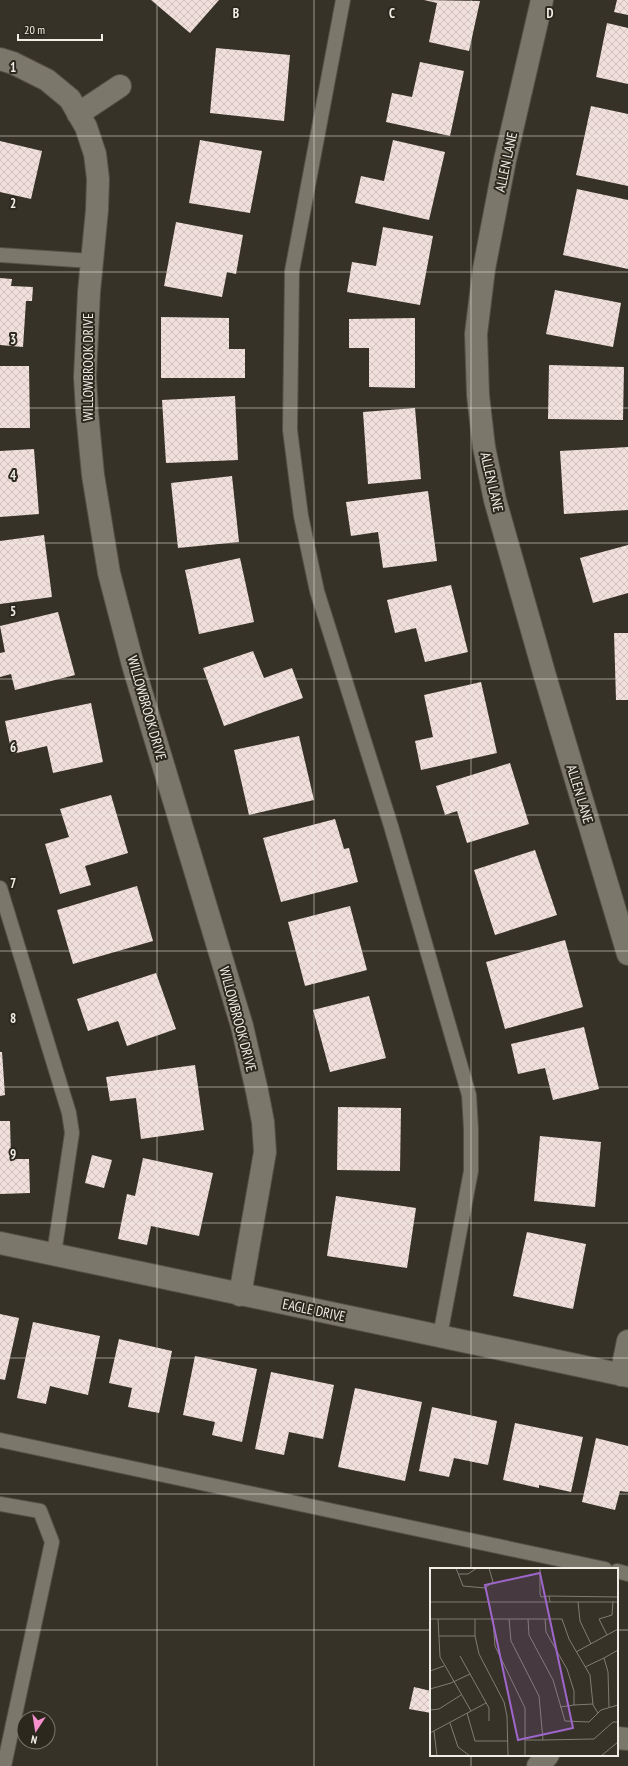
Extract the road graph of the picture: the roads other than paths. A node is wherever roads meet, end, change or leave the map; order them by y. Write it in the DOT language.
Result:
graph roads {
  1 [pos="343,0"];
  2 [pos="542,0"];
  3 [pos="0,60"];
  4 [pos="120,86"];
  5 [pos="78,114"];
  6 [pos="0,255"];
  7 [pos="92,261"];
  8 [pos="0,888"];
  9 [pos="628,954"];
  10 [pos="0,1243"];
  11 [pos="54,1254"];
  12 [pos="240,1295"];
  13 [pos="440,1336"];
  14 [pos="628,1341"];
  15 [pos="625,1375"];
  16 [pos="0,1440"];
  17 [pos="0,1504"];
  18 [pos="600,1568"];
  19 [pos="618,1572"];
  20 [pos="628,1574"];
  21 [pos="618,1738"];
  22 [pos="628,1739"];
  23 [pos="547,1756"];
  24 [pos="4,1766"];
  25 [pos="538,1766"];
  1 -- 13 [label="lane"];
  2 -- 9 [label="street, ALLEN LANE"];
  3 -- 5 [label="street, WILLOWBROOK DRIVE"];
  4 -- 5 [label="street"];
  5 -- 7 [label="street, WILLOWBROOK DRIVE"];
  6 -- 7 [label="lane"];
  7 -- 12 [label="street, WILLOWBROOK DRIVE"];
  8 -- 11 [label="lane"];
  10 -- 11 [label="street, EAGLE DRIVE"];
  11 -- 12 [label="street, EAGLE DRIVE"];
  12 -- 13 [label="street, EAGLE DRIVE"];
  13 -- 15 [label="street, EAGLE DRIVE"];
  14 -- 15 [label="street"];
  16 -- 18 [label="lane"];
  17 -- 24 [label="lane"];
  19 -- 20 [label="lane"];
  21 -- 22 [label="street"];
  23 -- 25 [label="street"];
}
